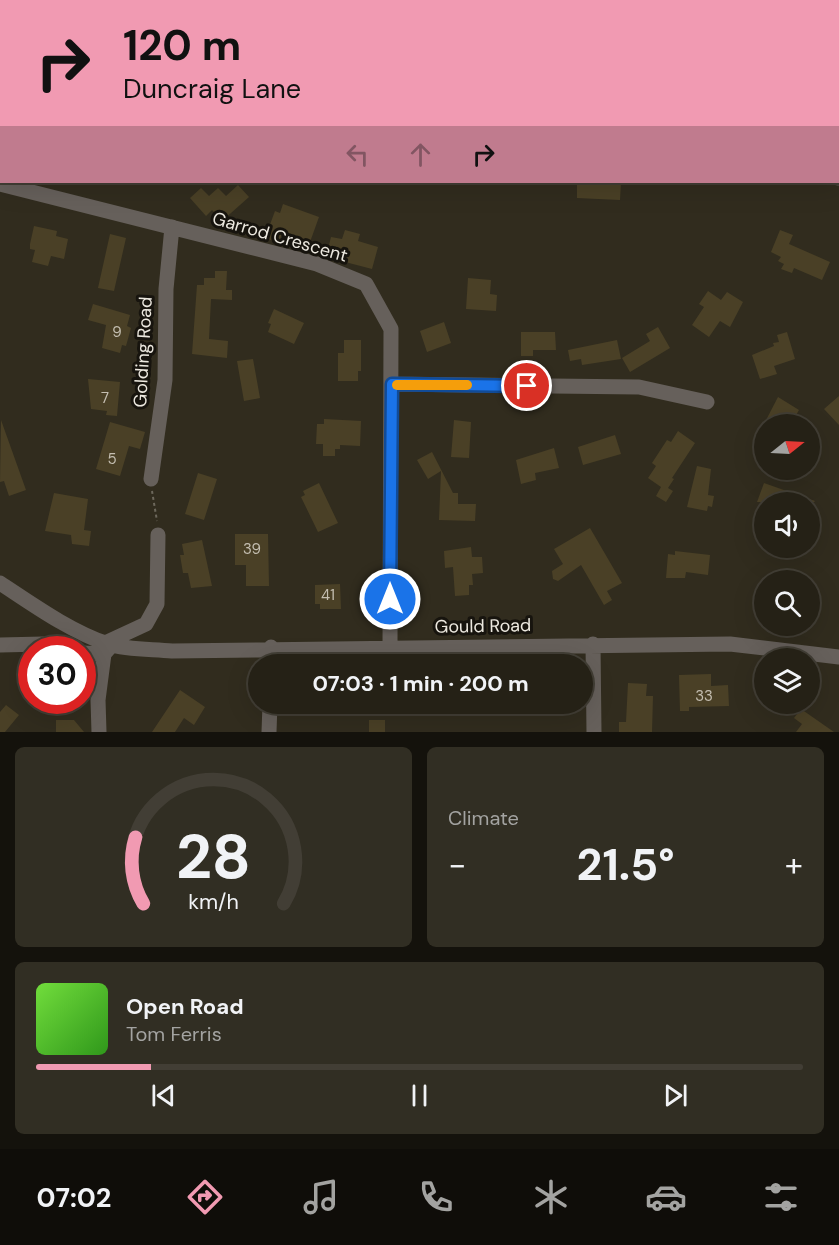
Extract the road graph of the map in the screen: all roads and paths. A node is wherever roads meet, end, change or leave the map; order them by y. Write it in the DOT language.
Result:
graph roads {
  1 [pos="0,184"];
  2 [pos="172,227"];
  3 [pos="392,384"];
  4 [pos="707,402"];
  5 [pos="151,479"];
  6 [pos="158,535"];
  7 [pos="0,583"];
  8 [pos="593,644"];
  9 [pos="0,645"];
  10 [pos="18,645"];
  11 [pos="390,646"];
  12 [pos="107,647"];
  13 [pos="271,647"];
  14 [pos="96,650"];
  15 [pos="271,654"];
  16 [pos="839,657"];
  17 [pos="270,714"];
  18 [pos="99,732"];
  19 [pos="269,732"];
  20 [pos="594,732"];
  1 -- 2 [label="street, Garrod Crescent"];
  2 -- 3 [label="street, Garrod Crescent"];
  2 -- 5 [label="street, Golding Road"];
  3 -- 4 [label="street"];
  3 -- 11 [label="street, Garrod Crescent"];
  5 -- 6 [label="path"];
  6 -- 12 [label="street"];
  7 -- 12 [label="street, Gould Road"];
  8 -- 11 [label="street, Gould Road"];
  8 -- 16 [label="street, Gould Road"];
  8 -- 20 [label="street"];
  9 -- 10 [label="street"];
  11 -- 13 [label="street, Gould Road"];
  12 -- 13 [label="street, Gould Road"];
  12 -- 14 [label="street"];
  12 -- 18 [label="street"];
  13 -- 15 [label="street"];
  17 -- 19 [label="street"];
}
